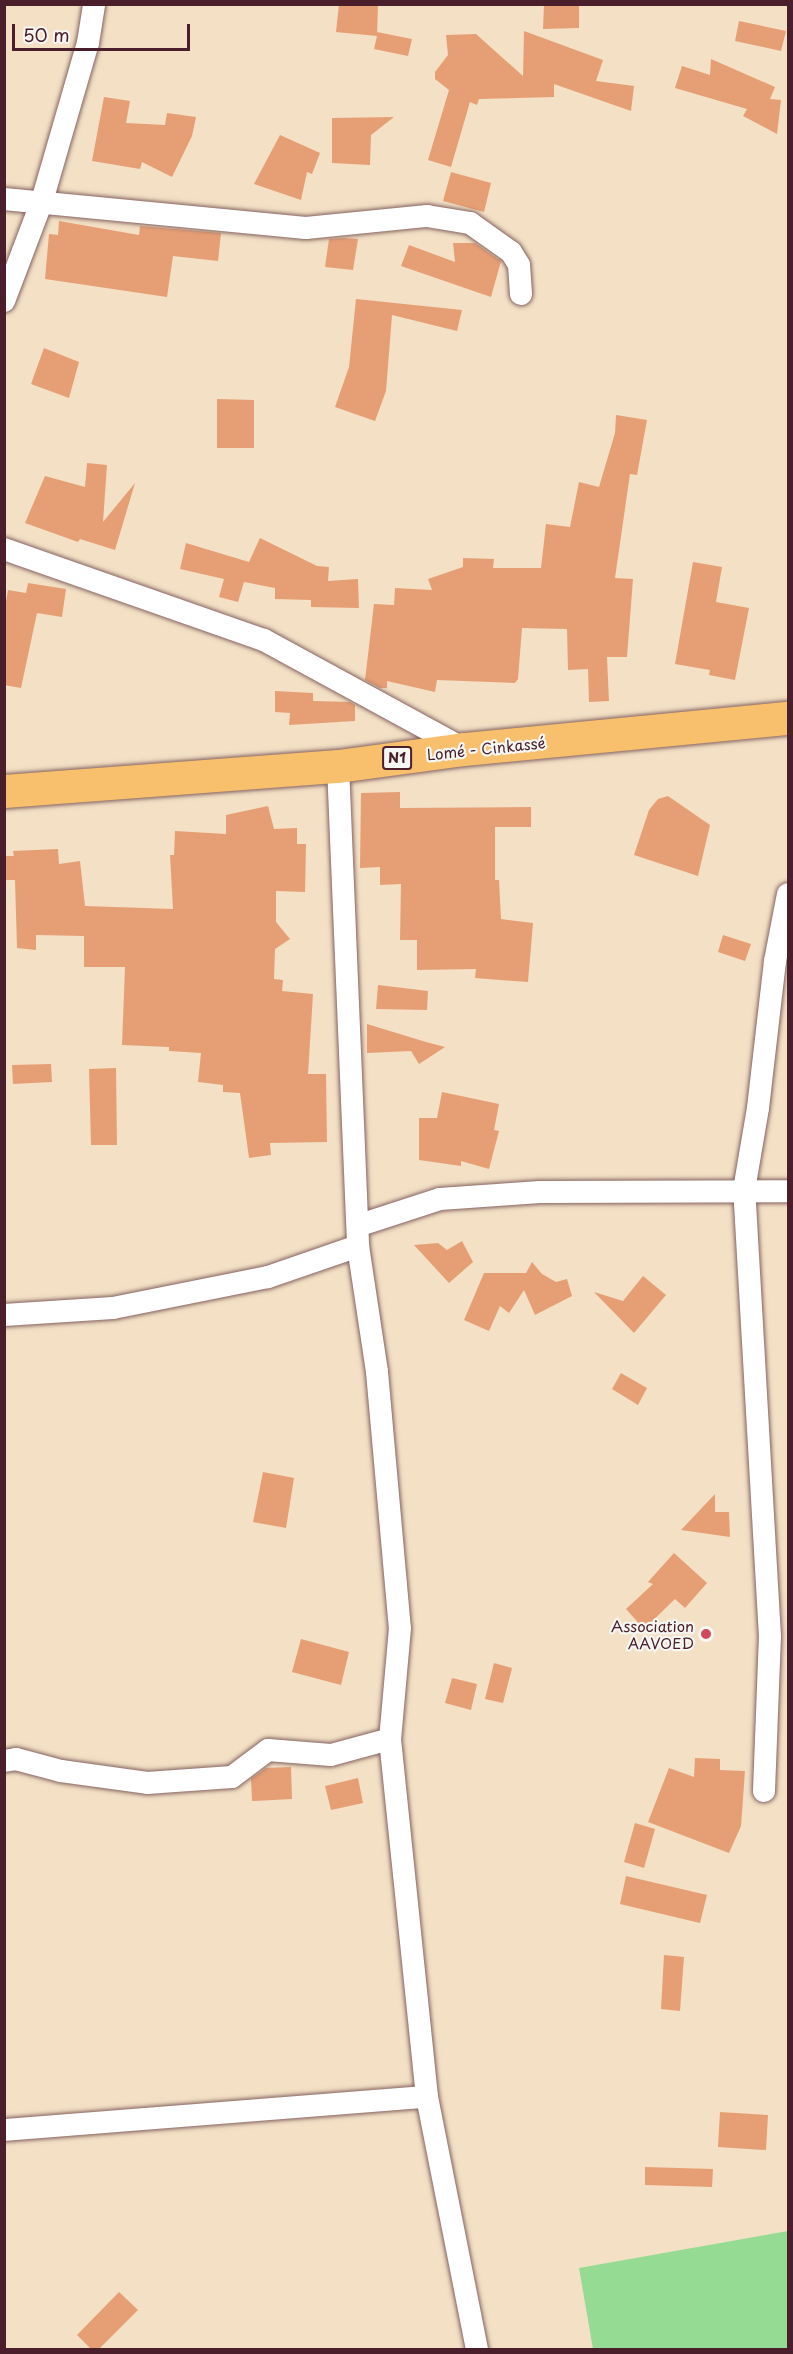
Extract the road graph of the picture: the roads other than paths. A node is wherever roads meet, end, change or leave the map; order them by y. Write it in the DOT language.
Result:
graph roads {
  1 [pos="94,4"];
  2 [pos="4,199"];
  3 [pos="42,201"];
  4 [pos="520,294"];
  5 [pos="4,301"];
  6 [pos="4,549"];
  7 [pos="789,718"];
  8 [pos="464,749"];
  9 [pos="338,766"];
  10 [pos="4,791"];
  11 [pos="789,894"];
  12 [pos="744,1191"];
  13 [pos="789,1191"];
  14 [pos="359,1235"];
  15 [pos="4,1315"];
  16 [pos="390,1739"];
  17 [pos="4,1761"];
  18 [pos="764,1791"];
  19 [pos="428,2097"];
  20 [pos="4,2130"];
  21 [pos="477,2349"];
  1 -- 3 [label="street"];
  2 -- 3 [label="street"];
  3 -- 4 [label="street"];
  3 -- 5 [label="street"];
  6 -- 8 [label="street"];
  7 -- 8 [label="highway, Lomé - Cinkassé / N1"];
  8 -- 9 [label="highway, Lomé - Cinkassé / N1"];
  9 -- 10 [label="highway, Lomé - Cinkassé / N1"];
  9 -- 14 [label="street"];
  11 -- 12 [label="street"];
  12 -- 13 [label="street"];
  12 -- 14 [label="street"];
  12 -- 18 [label="street"];
  14 -- 15 [label="street"];
  14 -- 16 [label="street"];
  16 -- 17 [label="street"];
  16 -- 19 [label="street"];
  19 -- 20 [label="street"];
  19 -- 21 [label="street"];
}
